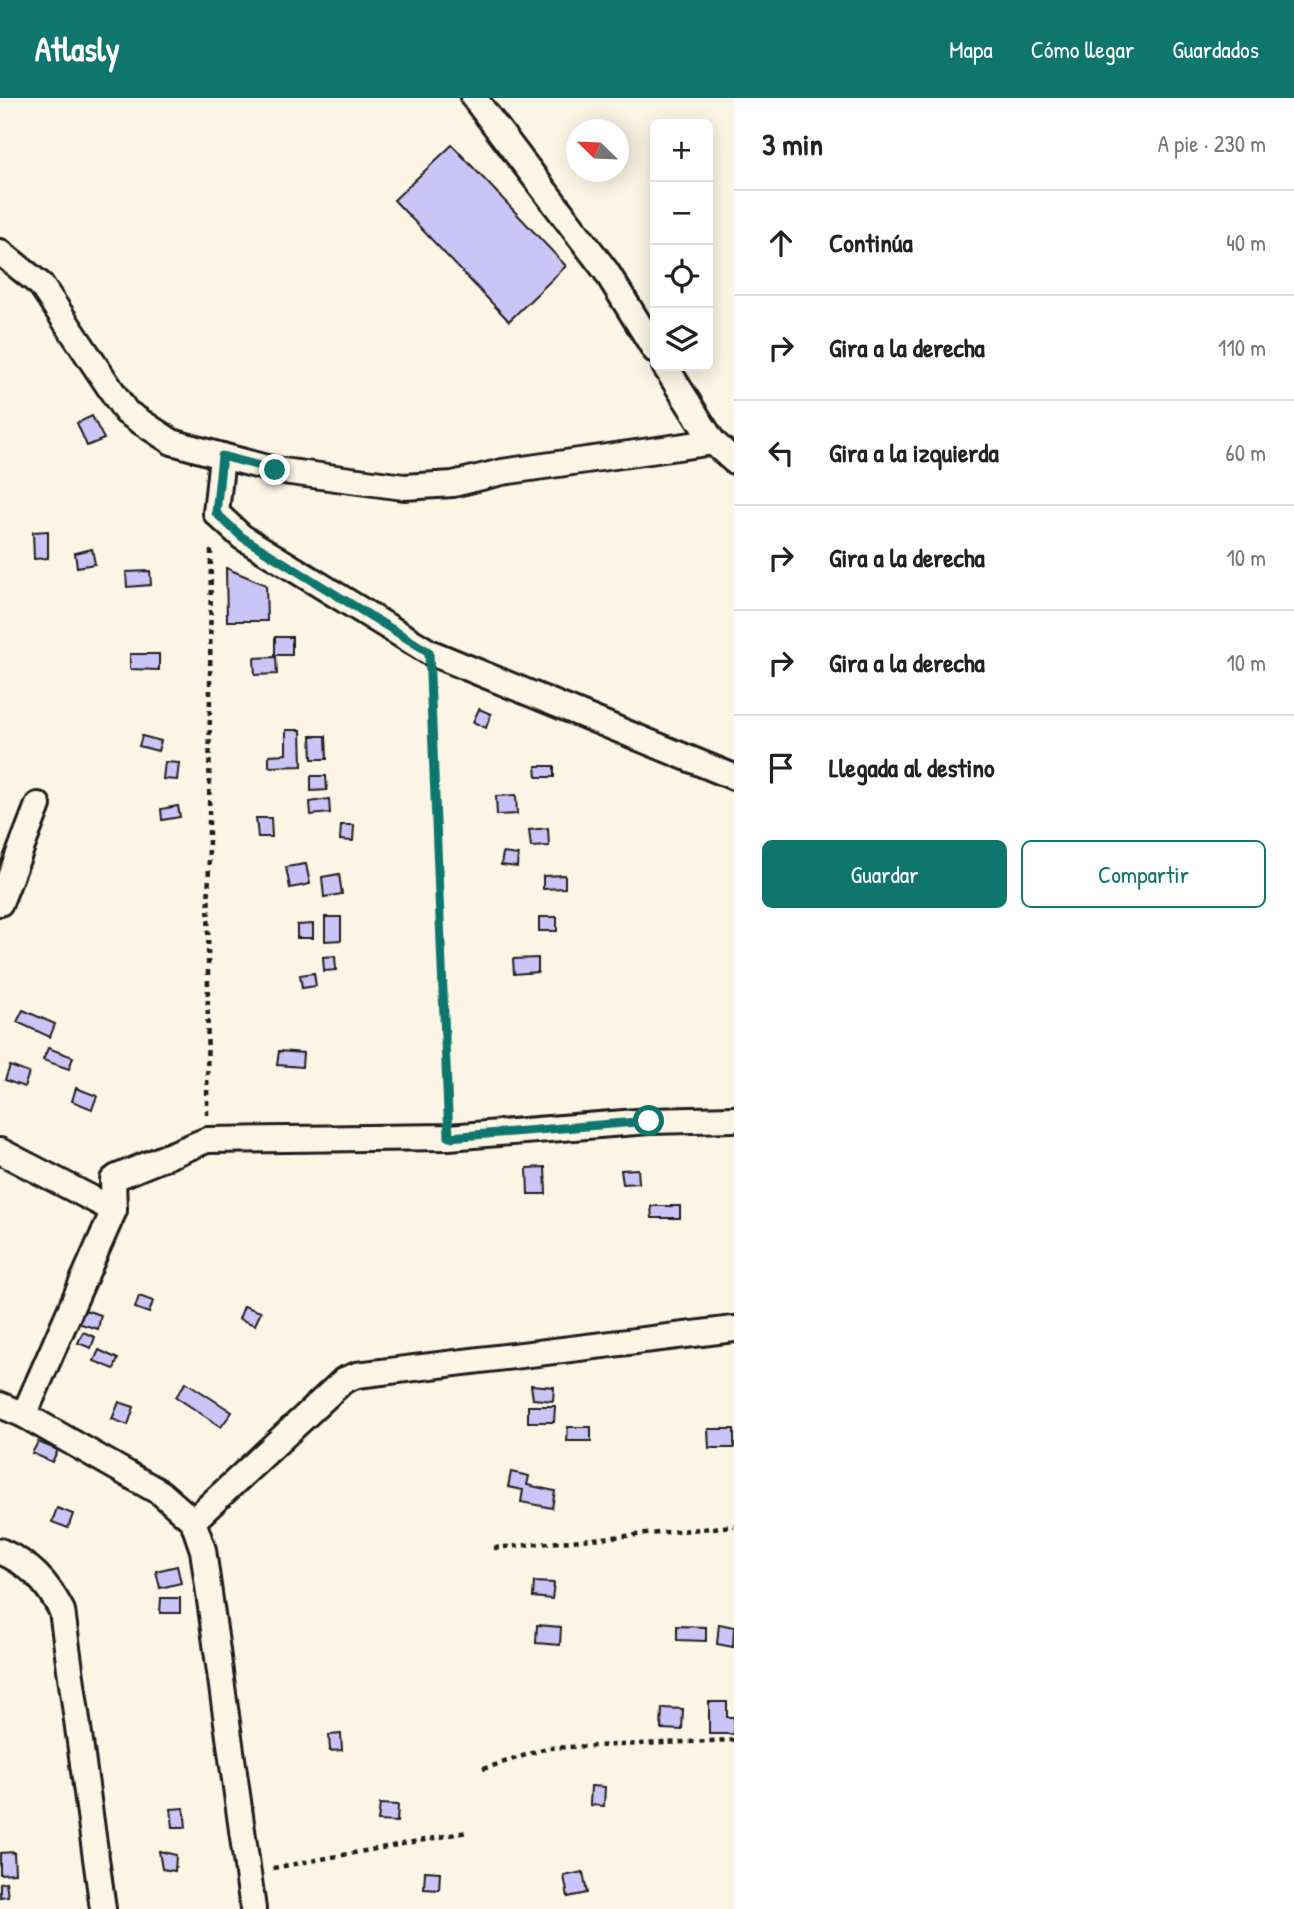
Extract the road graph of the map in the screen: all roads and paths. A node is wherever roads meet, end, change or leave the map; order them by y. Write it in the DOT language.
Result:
graph roads {
  1 [pos="474,98"];
  2 [pos="0,252"];
  3 [pos="650,342"];
  4 [pos="668,371"];
  5 [pos="713,442"];
  6 [pos="222,456"];
  7 [pos="734,461"];
  8 [pos="216,513"];
  9 [pos="429,652"];
  10 [pos="734,777"];
  11 [pos="38,805"];
  12 [pos="0,903"];
  13 [pos="734,1119"];
  14 [pos="449,1137"];
  15 [pos="207,1140"];
  16 [pos="0,1152"];
  17 [pos="114,1210"];
  18 [pos="734,1329"];
  19 [pos="0,1405"];
  20 [pos="24,1415"];
  21 [pos="193,1521"];
  22 [pos="734,1526"];
  23 [pos="494,1548"];
  24 [pos="0,1551"];
  25 [pos="734,1740"];
  26 [pos="483,1769"];
  27 [pos="467,1832"];
  28 [pos="248,1873"];
  29 [pos="103,1909"];
  30 [pos="253,1909"];
  1 -- 3 [label="street"];
  2 -- 6 [label="street"];
  4 -- 5 [label="street"];
  5 -- 6 [label="street"];
  5 -- 7 [label="street"];
  6 -- 8 [label="street"];
  8 -- 9 [label="street"];
  8 -- 15 [label="path"];
  9 -- 10 [label="street"];
  9 -- 14 [label="path"];
  11 -- 12 [label="street"];
  13 -- 14 [label="street"];
  14 -- 15 [label="street"];
  15 -- 17 [label="street"];
  16 -- 17 [label="street"];
  17 -- 20 [label="street"];
  18 -- 21 [label="street"];
  19 -- 20 [label="street"];
  20 -- 21 [label="street"];
  21 -- 28 [label="street"];
  22 -- 23 [label="path"];
  24 -- 29 [label="street"];
  25 -- 26 [label="path"];
  27 -- 28 [label="path"];
  28 -- 30 [label="street"];
}
